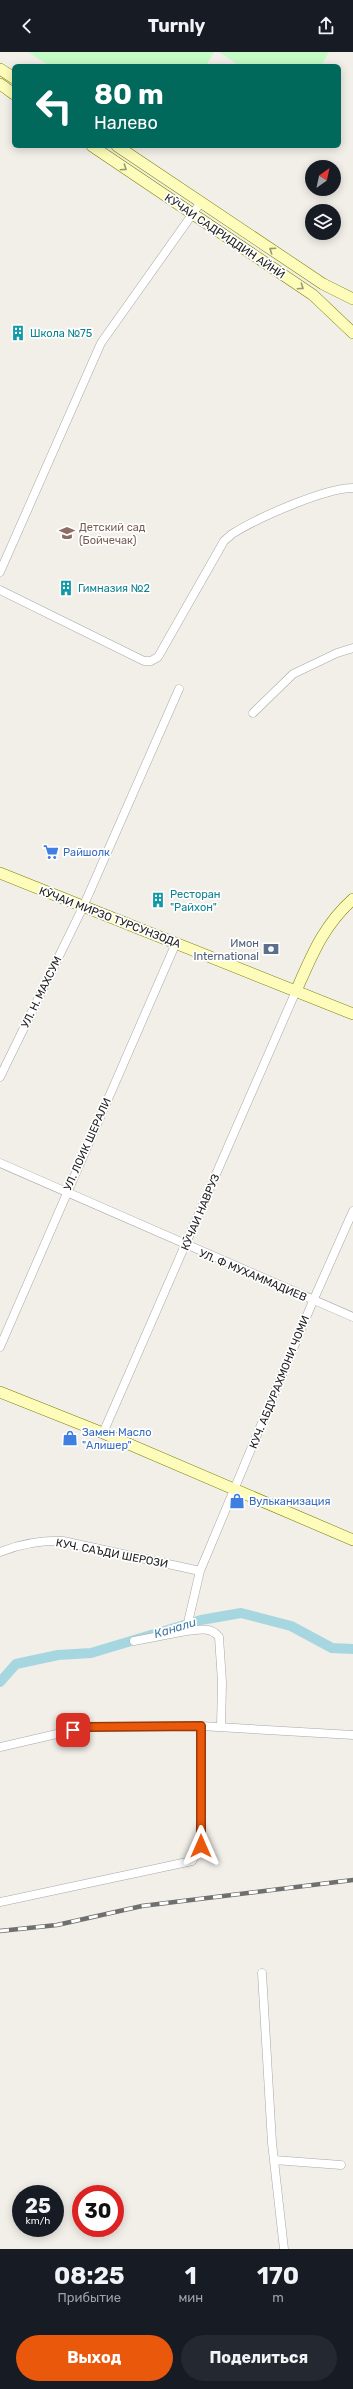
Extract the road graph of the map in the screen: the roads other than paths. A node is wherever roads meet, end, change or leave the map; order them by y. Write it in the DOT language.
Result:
graph roads {
  1 [pos="0,69"];
  2 [pos="12,77"];
  3 [pos="0,84"];
  4 [pos="12,93"];
  5 [pos="95,148"];
  6 [pos="120,148"];
  7 [pos="201,202"];
  8 [pos="193,215"];
  9 [pos="353,299"];
  10 [pos="353,333"];
  11 [pos="353,488"];
  12 [pos="0,572"];
  13 [pos="0,590"];
  14 [pos="353,648"];
  15 [pos="179,688"];
  16 [pos="253,713"];
  17 [pos="0,873"];
  18 [pos="353,899"];
  19 [pos="83,907"];
  20 [pos="176,943"];
  21 [pos="296,991"];
  22 [pos="353,1014"];
  23 [pos="0,1077"];
  24 [pos="0,1164"];
  25 [pos="66,1191"];
  26 [pos="353,1211"];
  27 [pos="185,1246"];
  28 [pos="313,1301"];
  29 [pos="353,1317"];
  30 [pos="0,1347"];
  31 [pos="0,1392"];
  32 [pos="103,1432"];
  33 [pos="235,1488"];
  34 [pos="353,1540"];
  35 [pos="0,1552"];
  36 [pos="200,1571"];
  37 [pos="186,1631"];
  38 [pos="134,1641"];
  39 [pos="201,1726"];
  40 [pos="221,1727"];
  41 [pos="353,1734"];
  42 [pos="0,1747"];
  43 [pos="0,1902"];
  44 [pos="262,1973"];
  45 [pos="274,2160"];
  46 [pos="341,2165"];
  47 [pos="284,2249"];
  1 -- 2 [label="street"];
  3 -- 4 [label="street"];
  5 -- 8 [label="street, КӮЧАИ САДРИДДИН АЙНӢ, one-way"];
  6 -- 7 [label="street, КӮЧАИ САДРИДДИН АЙНӢ"];
  7 -- 8 [label="street"];
  9 -- 7 [label="street, КӮЧАИ САДРИДДИН АЙНӢ, one-way"];
  8 -- 10 [label="street, КӮЧАИ САДРИДДИН АЙНӢ, one-way"];
  8 -- 12 [label="street"];
  11 -- 13 [label="street"];
  14 -- 16 [label="street"];
  15 -- 19 [label="street, УЛ. Н. МАХСУМ"];
  17 -- 19 [label="street, КӮЧАИ МИРЗО ТУРСУНЗОДА"];
  18 -- 21 [label="street"];
  19 -- 20 [label="street, КӮЧАИ МИРЗО ТУРСУНЗОДА"];
  19 -- 23 [label="street, УЛ. Н. МАХСУМ"];
  20 -- 21 [label="street, КӮЧАИ МИРЗО ТУРСУНЗОДА"];
  20 -- 25 [label="street, УЛ. ЛОИК ШЕРАЛИ"];
  21 -- 22 [label="street, КӮЧАИ МИРЗО ТУРСУНЗОДА"];
  21 -- 27 [label="street, КӮЧАИ НАВРУЗ"];
  24 -- 25 [label="street, УЛ. Ф МУХАММАДИЕВ"];
  25 -- 27 [label="street, УЛ. Ф МУХАММАДИЕВ"];
  25 -- 30 [label="street, УЛ. ЛОИК ШЕРАЛИ"];
  26 -- 28 [label="street, КУЧ. АБДУРАХМОНИ ЧОМИ"];
  27 -- 28 [label="street, УЛ. Ф МУХАММАДИЕВ"];
  27 -- 32 [label="street, КӮЧАИ НАВРУЗ"];
  28 -- 29 [label="street, УЛ. Ф МУХАММАДИЕВ"];
  28 -- 33 [label="street, КУЧ. АБДУРАХМОНИ ЧОМИ"];
  31 -- 32 [label="street"];
  32 -- 33 [label="street"];
  33 -- 34 [label="street"];
  33 -- 36 [label="street, КУЧ. АБДУРАХМОНИ ЧОМИ"];
  35 -- 36 [label="street, КУЧ. САЪДИ ШЕРОЗИ"];
  36 -- 37 [label="street, КУЧ. АБДУРАХМОНИ ЧОМИ"];
  37 -- 38 [label="street"];
  37 -- 40 [label="street"];
  39 -- 40 [label="street"];
  39 -- 42 [label="street"];
  39 -- 43 [label="street"];
  40 -- 41 [label="street"];
  44 -- 45 [label="street"];
  45 -- 46 [label="street"];
  45 -- 47 [label="street"];
}
